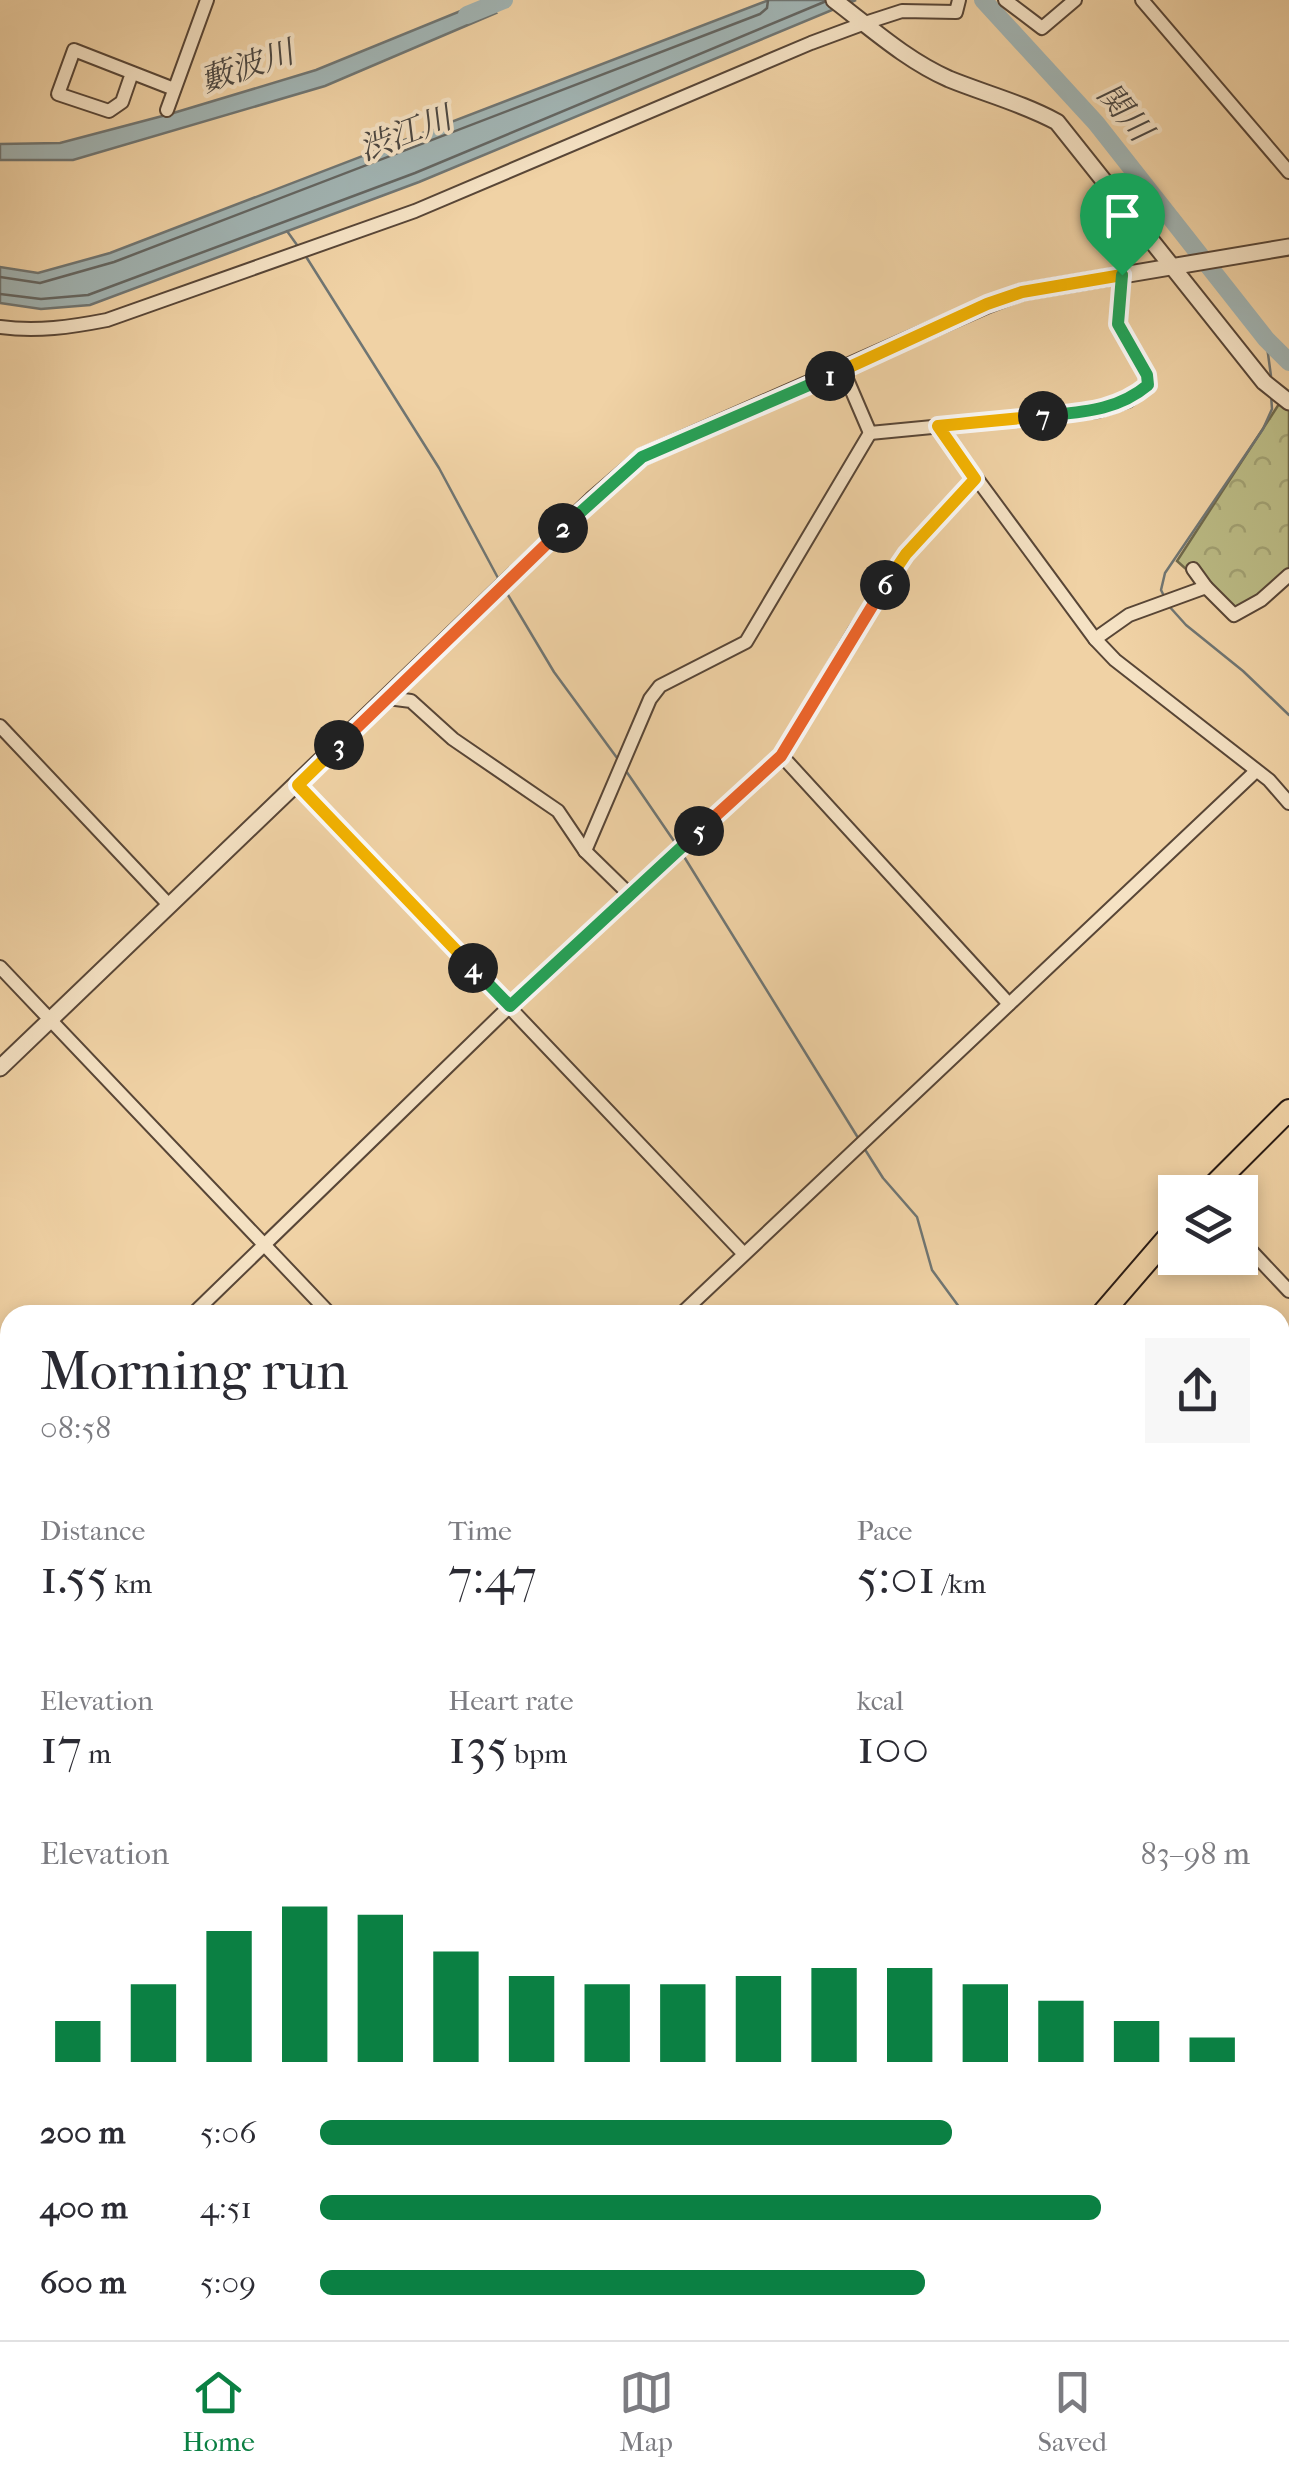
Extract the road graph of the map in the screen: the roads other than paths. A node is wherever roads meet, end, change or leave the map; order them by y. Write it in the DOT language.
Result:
graph roads {
  1 [pos="207,0"];
  2 [pos="834,0"];
  3 [pos="1005,0"];
  4 [pos="1075,0"];
  5 [pos="1142,0"];
  6 [pos="957,6"];
  7 [pos="862,22"];
  8 [pos="132,73"];
  9 [pos="174,89"];
  10 [pos="167,110"];
  11 [pos="1289,172"];
  12 [pos="1289,247"];
  13 [pos="1173,269"];
  14 [pos="1122,275"];
  15 [pos="0,327"];
  16 [pos="842,370"];
  17 [pos="1289,402"];
  18 [pos="938,426"];
  19 [pos="870,433"];
  20 [pos="975,479"];
  21 [pos="1192,568"];
  22 [pos="1289,575"];
  23 [pos="1206,587"];
  24 [pos="1096,639"];
  25 [pos="388,698"];
  26 [pos="0,726"];
  27 [pos="781,756"];
  28 [pos="1256,771"];
  29 [pos="298,785"];
  30 [pos="1289,803"];
  31 [pos="585,851"];
  32 [pos="630,894"];
  33 [pos="170,906"];
  34 [pos="0,966"];
  35 [pos="1009,1004"];
  36 [pos="510,1006"];
  37 [pos="51,1020"];
  38 [pos="0,1068"];
  39 [pos="1289,1110"];
  40 [pos="1224,1175"];
  41 [pos="264,1245"];
  42 [pos="1158,1249"];
  43 [pos="744,1254"];
  44 [pos="1258,1257"];
  45 [pos="1289,1291"];
  46 [pos="694,1302"];
  47 [pos="202,1305"];
  48 [pos="322,1305"];
  49 [pos="691,1305"];
  50 [pos="697,1305"];
  51 [pos="1110,1305"];
  1 -- 9 [label="street"];
  2 -- 7 [label="street"];
  3 -- 4 [label="street"];
  5 -- 11 [label="street"];
  6 -- 7 [label="street"];
  7 -- 13 [label="street"];
  7 -- 15 [label="street"];
  8 -- 8 [label="street"];
  8 -- 9 [label="street"];
  9 -- 10 [label="street"];
  12 -- 13 [label="street"];
  13 -- 14 [label="street"];
  13 -- 17 [label="street"];
  14 -- 16 [label="street"];
  14 -- 18 [label="street"];
  16 -- 19 [label="street"];
  16 -- 25 [label="street"];
  18 -- 19 [label="street"];
  18 -- 20 [label="street"];
  19 -- 31 [label="street"];
  20 -- 24 [label="street"];
  20 -- 27 [label="street"];
  21 -- 23 [label="street"];
  22 -- 23 [label="street"];
  23 -- 24 [label="street"];
  24 -- 28 [label="street"];
  25 -- 29 [label="street"];
  25 -- 31 [label="street"];
  26 -- 33 [label="street"];
  27 -- 32 [label="street"];
  27 -- 35 [label="street"];
  28 -- 30 [label="street"];
  28 -- 35 [label="street"];
  29 -- 33 [label="street"];
  29 -- 36 [label="street"];
  31 -- 32 [label="street"];
  32 -- 36 [label="street"];
  33 -- 37 [label="street"];
  34 -- 37 [label="street"];
  35 -- 43 [label="street"];
  36 -- 41 [label="street"];
  36 -- 43 [label="street"];
  37 -- 38 [label="street"];
  37 -- 41 [label="street"];
  39 -- 40 [label="main road"];
  41 -- 47 [label="street"];
  41 -- 48 [label="street"];
  42 -- 51 [label="main road"];
  43 -- 46 [label="street"];
  44 -- 45 [label="street"];
  46 -- 49 [label="street"];
  46 -- 50 [label="street"];
}
